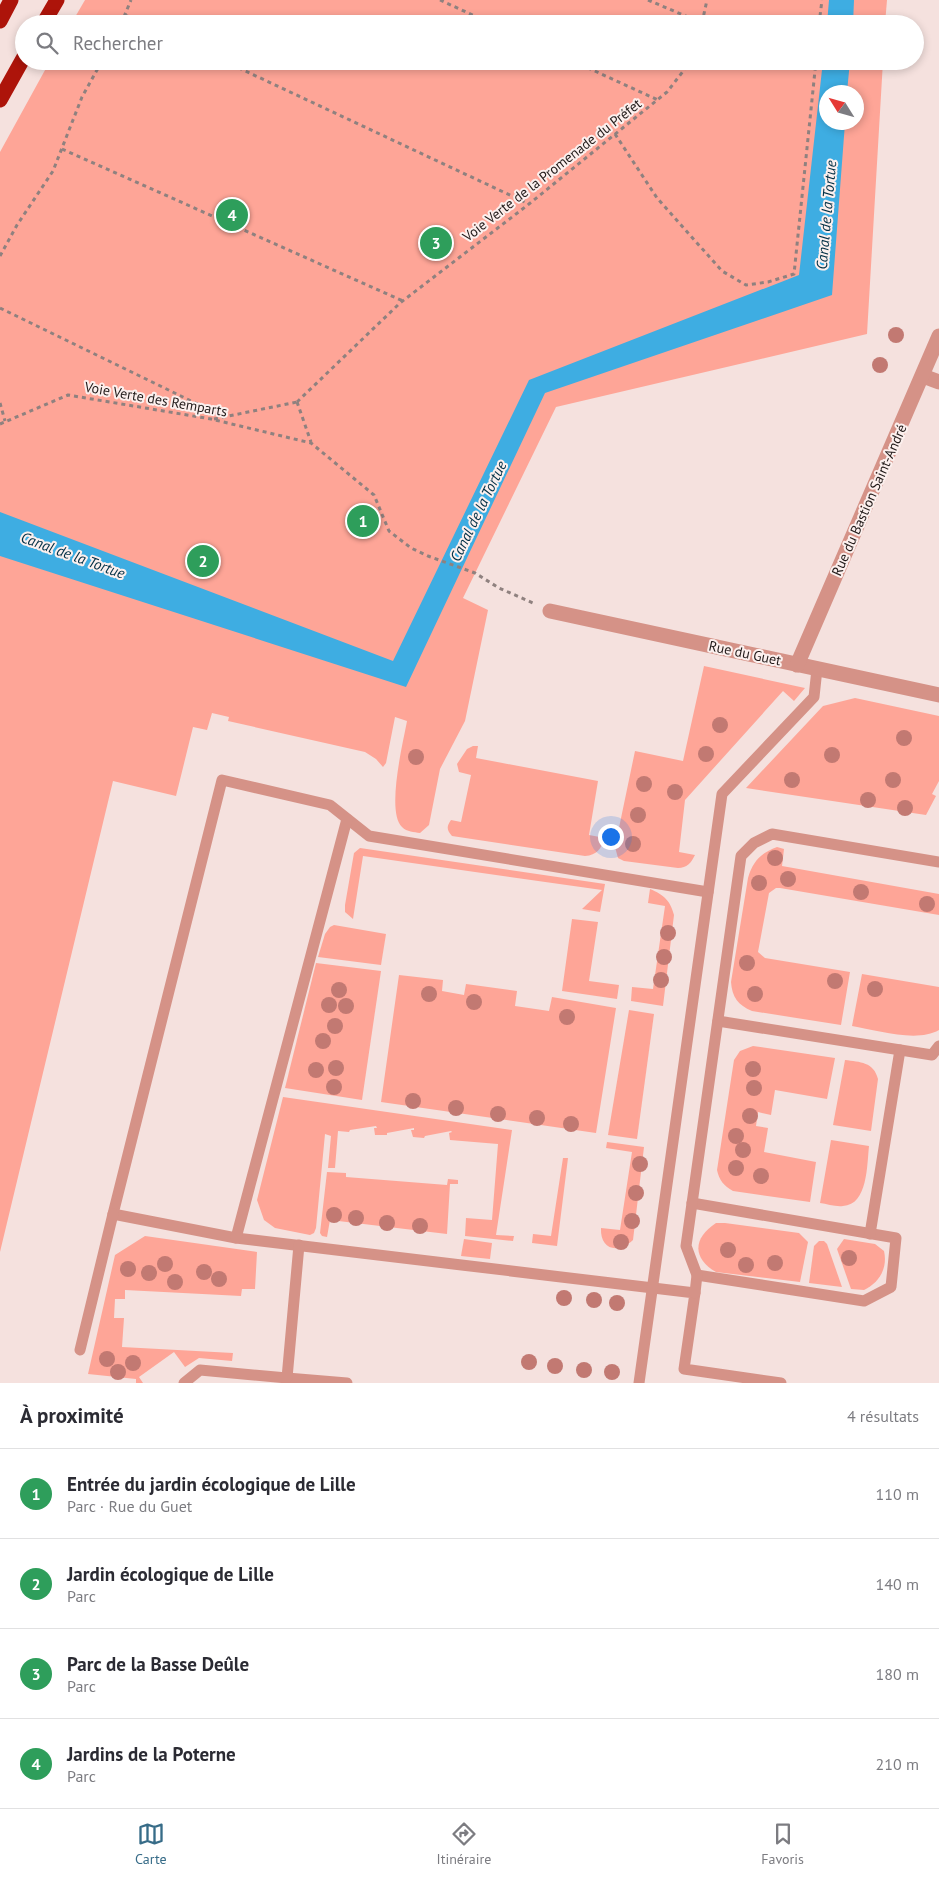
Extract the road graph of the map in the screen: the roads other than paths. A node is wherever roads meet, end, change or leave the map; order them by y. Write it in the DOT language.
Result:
graph roads {
  1 [pos="11,0"];
  2 [pos="57,0"];
  3 [pos="48,15"];
  4 [pos="0,21"];
  5 [pos="17,70"];
  6 [pos="0,100"];
  7 [pos="939,336"];
  8 [pos="923,376"];
  9 [pos="939,382"];
  10 [pos="550,611"];
  11 [pos="797,664"];
  12 [pos="817,669"];
  13 [pos="939,695"];
  14 [pos="347,818"];
  15 [pos="939,862"];
  16 [pos="708,892"];
  17 [pos="718,1021"];
  18 [pos="939,1046"];
  19 [pos="900,1050"];
  20 [pos="692,1204"];
  21 [pos="113,1214"];
  22 [pos="870,1234"];
  23 [pos="236,1238"];
  24 [pos="299,1245"];
  25 [pos="697,1275"];
  26 [pos="652,1287"];
  27 [pos="694,1293"];
  28 [pos="80,1350"];
  29 [pos="287,1378"];
  30 [pos="184,1383"];
  31 [pos="347,1383"];
  32 [pos="639,1383"];
  33 [pos="781,1383"];
  1 -- 4 [label="highway"];
  2 -- 3 [label="highway"];
  5 -- 6 [label="highway"];
  7 -- 8 [label="street, Rue du Bastion Saint-André"];
  8 -- 9 [label="street"];
  8 -- 11 [label="street, Rue du Bastion Saint-André"];
  10 -- 11 [label="street, Rue du Guet"];
  11 -- 12 [label="street, Rue du Guet"];
  12 -- 13 [label="street, Rue du Guet"];
  12 -- 16 [label="lane"];
  14 -- 16 [label="lane"];
  14 -- 21 [label="lane"];
  14 -- 23 [label="lane"];
  15 -- 17 [label="lane"];
  16 -- 26 [label="lane"];
  17 -- 19 [label="lane"];
  17 -- 20 [label="lane"];
  18 -- 19 [label="lane"];
  19 -- 22 [label="lane"];
  20 -- 22 [label="lane"];
  20 -- 25 [label="lane"];
  21 -- 23 [label="lane"];
  21 -- 28 [label="lane"];
  22 -- 25 [label="lane"];
  23 -- 24 [label="lane"];
  24 -- 26 [label="lane"];
  24 -- 29 [label="lane"];
  25 -- 27 [label="lane"];
  26 -- 27 [label="lane"];
  26 -- 32 [label="lane"];
  27 -- 33 [label="lane"];
  29 -- 30 [label="lane"];
  29 -- 31 [label="lane"];
}
